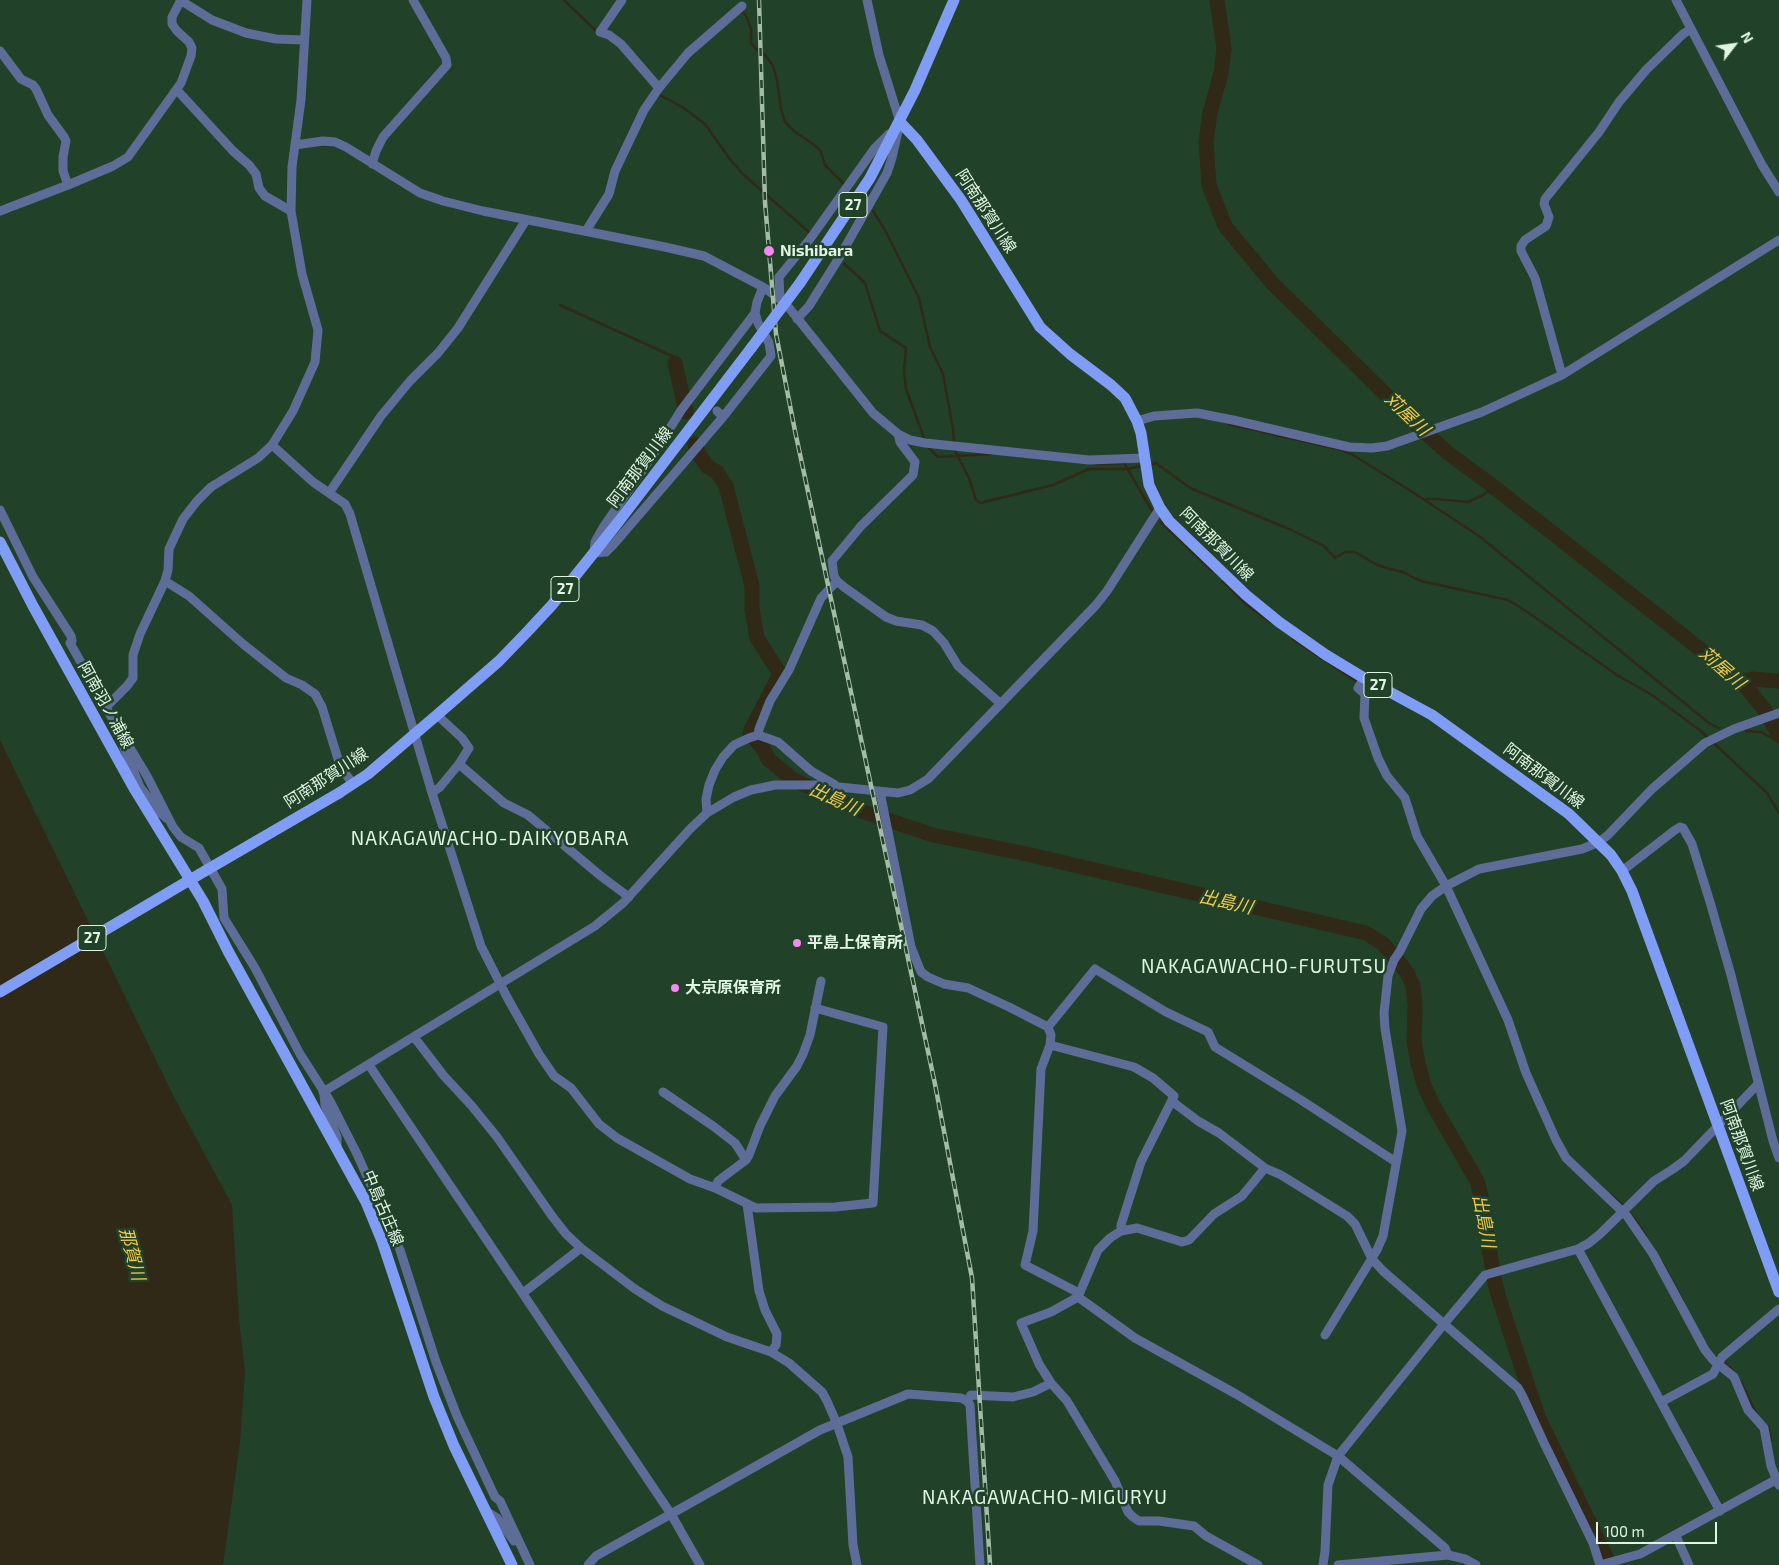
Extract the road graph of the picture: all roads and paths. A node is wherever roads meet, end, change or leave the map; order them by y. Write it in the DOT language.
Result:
graph roads {
  1 [pos="180,0"];
  2 [pos="307,0"];
  3 [pos="413,0"];
  4 [pos="622,0"];
  5 [pos="867,0"];
  6 [pos="954,0"];
  7 [pos="1676,0"];
  8 [pos="740,8"];
  9 [pos="1691,29"];
  10 [pos="304,40"];
  11 [pos="0,51"];
  12 [pos="176,90"];
  13 [pos="657,91"];
  14 [pos="900,122"];
  15 [pos="295,145"];
  16 [pos="372,164"];
  17 [pos="68,185"];
  18 [pos="1779,192"];
  19 [pos="0,211"];
  20 [pos="290,211"];
  21 [pos="526,220"];
  22 [pos="586,231"];
  23 [pos="1779,240"];
  24 [pos="763,287"];
  25 [pos="780,299"];
  26 [pos="755,313"];
  27 [pos="797,319"];
  28 [pos="1562,375"];
  29 [pos="1137,421"];
  30 [pos="898,434"];
  31 [pos="272,445"];
  32 [pos="1144,458"];
  33 [pos="329,493"];
  34 [pos="1160,508"];
  35 [pos="0,510"];
  36 [pos="0,542"];
  37 [pos="594,553"];
  38 [pos="165,581"];
  39 [pos="836,582"];
  40 [pos="1362,682"];
  41 [pos="1001,704"];
  42 [pos="106,707"];
  43 [pos="1779,713"];
  44 [pos="437,715"];
  45 [pos="112,718"];
  46 [pos="415,733"];
  47 [pos="758,735"];
  48 [pos="459,764"];
  49 [pos="353,784"];
  50 [pos="840,787"];
  51 [pos="138,788"];
  52 [pos="880,792"];
  53 [pos="432,793"];
  54 [pos="707,813"];
  55 [pos="170,820"];
  56 [pos="1599,842"];
  57 [pos="1622,871"];
  58 [pos="188,882"];
  59 [pos="1448,885"];
  60 [pos="629,897"];
  61 [pos="821,980"];
  62 [pos="501,984"];
  63 [pos="0,992"];
  64 [pos="815,1008"];
  65 [pos="1048,1028"];
  66 [pos="414,1037"];
  67 [pos="1050,1045"];
  68 [pos="369,1064"];
  69 [pos="1758,1084"];
  70 [pos="323,1092"];
  71 [pos="663,1092"];
  72 [pos="1173,1102"];
  73 [pos="1718,1125"];
  74 [pos="337,1147"];
  75 [pos="1779,1158"];
  76 [pos="746,1160"];
  77 [pos="1396,1162"];
  78 [pos="1265,1168"];
  79 [pos="715,1188"];
  80 [pos="747,1204"];
  81 [pos="1625,1209"];
  82 [pos="1121,1231"];
  83 [pos="582,1248"];
  84 [pos="1578,1249"];
  85 [pos="1372,1259"];
  86 [pos="1779,1292"];
  87 [pos="523,1293"];
  88 [pos="1079,1295"];
  89 [pos="1779,1309"];
  90 [pos="1444,1324"];
  91 [pos="1324,1335"];
  92 [pos="771,1352"];
  93 [pos="1720,1361"];
  94 [pos="1051,1383"];
  95 [pos="967,1401"];
  96 [pos="1661,1402"];
  97 [pos="837,1424"];
  98 [pos="1338,1456"];
  99 [pos="1778,1480"];
  100 [pos="486,1511"];
  101 [pos="1720,1511"];
  102 [pos="671,1514"];
  103 [pos="1676,1536"];
  104 [pos="525,1555"];
  105 [pos="1448,1555"];
  106 [pos="512,1565"];
  107 [pos="531,1565"];
  108 [pos="588,1565"];
  109 [pos="700,1565"];
  110 [pos="857,1565"];
  111 [pos="980,1565"];
  112 [pos="1258,1565"];
  113 [pos="1323,1565"];
  114 [pos="1338,1565"];
  115 [pos="1476,1565"];
  116 [pos="1602,1565"];
  117 [pos="1689,1565"];
  1 -- 10 [label="street"];
  1 -- 12 [label="street"];
  2 -- 10 [label="street"];
  3 -- 16 [label="street"];
  4 -- 13 [label="street"];
  5 -- 14 [label="street"];
  6 -- 14 [label="main road"];
  7 -- 9 [label="street"];
  8 -- 13 [label="street"];
  9 -- 18 [label="street"];
  9 -- 28 [label="street"];
  10 -- 15 [label="street"];
  11 -- 17 [label="street"];
  12 -- 17 [label="street"];
  12 -- 20 [label="street"];
  13 -- 22 [label="street"];
  14 -- 25 [label="street"];
  14 -- 27 [label="street"];
  14 -- 29 [label="main road, 阿南那賀川線 / 27"];
  14 -- 37 [label="main road, 阿南那賀川線 / 27, bridge"];
  15 -- 16 [label="street"];
  15 -- 20 [label="street"];
  16 -- 21 [label="street"];
  17 -- 19 [label="street"];
  20 -- 31 [label="street"];
  21 -- 22 [label="street"];
  21 -- 33 [label="street"];
  22 -- 24 [label="street"];
  23 -- 28 [label="street"];
  24 -- 25 [label="street"];
  24 -- 26 [label="street"];
  25 -- 27 [label="street"];
  26 -- 37 [label="street"];
  26 -- 37 [label="street"];
  27 -- 30 [label="street"];
  28 -- 29 [label="street"];
  29 -- 32 [label="main road, 阿南那賀川線 / 27"];
  30 -- 32 [label="street"];
  30 -- 39 [label="street"];
  31 -- 33 [label="street"];
  31 -- 38 [label="street"];
  32 -- 34 [label="main road, 阿南那賀川線 / 27"];
  33 -- 46 [label="street"];
  34 -- 40 [label="main road, 阿南那賀川線 / 27"];
  34 -- 41 [label="street"];
  35 -- 42 [label="street"];
  36 -- 51 [label="main road, 阿南羽ノ浦線"];
  37 -- 44 [label="main road, 阿南那賀川線 / 27"];
  38 -- 42 [label="street"];
  38 -- 49 [label="street"];
  39 -- 41 [label="street"];
  39 -- 47 [label="street"];
  40 -- 56 [label="main road, 阿南那賀川線 / 27"];
  40 -- 59 [label="street"];
  41 -- 52 [label="street"];
  42 -- 45 [label="street"];
  43 -- 56 [label="street"];
  44 -- 46 [label="main road, 阿南那賀川線 / 27"];
  44 -- 48 [label="street"];
  45 -- 51 [label="street"];
  45 -- 55 [label="street"];
  46 -- 49 [label="main road, 阿南那賀川線 / 27"];
  46 -- 53 [label="street"];
  47 -- 50 [label="street"];
  47 -- 54 [label="street"];
  48 -- 53 [label="street"];
  48 -- 60 [label="street"];
  49 -- 58 [label="main road, 阿南那賀川線 / 27, bridge"];
  50 -- 52 [label="street"];
  50 -- 54 [label="street"];
  51 -- 55 [label="street"];
  51 -- 58 [label="main road, 阿南羽ノ浦線"];
  52 -- 65 [label="street"];
  53 -- 62 [label="street"];
  54 -- 60 [label="street"];
  55 -- 70 [label="street"];
  56 -- 57 [label="main road, 阿南那賀川線 / 27"];
  56 -- 59 [label="street"];
  57 -- 69 [label="street"];
  57 -- 73 [label="main road, 阿南那賀川線 / 27"];
  58 -- 63 [label="main road, 阿南那賀川線 / 27"];
  58 -- 74 [label="main road, 中島古庄線"];
  59 -- 77 [label="street"];
  59 -- 81 [label="street"];
  60 -- 62 [label="street"];
  61 -- 64 [label="street"];
  62 -- 66 [label="street"];
  62 -- 79 [label="street"];
  64 -- 76 [label="street"];
  64 -- 80 [label="street"];
  65 -- 67 [label="street"];
  65 -- 77 [label="street"];
  66 -- 68 [label="street"];
  66 -- 83 [label="street"];
  67 -- 72 [label="street"];
  67 -- 88 [label="street"];
  68 -- 70 [label="street"];
  68 -- 87 [label="street"];
  69 -- 73 [label="street"];
  69 -- 75 [label="street"];
  70 -- 74 [label="street"];
  70 -- 104 [label="street"];
  71 -- 76 [label="street"];
  72 -- 78 [label="street"];
  72 -- 82 [label="street"];
  73 -- 81 [label="street"];
  73 -- 86 [label="main road, 阿南那賀川線 / 27"];
  74 -- 100 [label="main road, 中島古庄線"];
  76 -- 79 [label="street"];
  77 -- 85 [label="street"];
  78 -- 82 [label="street"];
  78 -- 85 [label="street"];
  79 -- 80 [label="street"];
  80 -- 92 [label="street"];
  81 -- 84 [label="street"];
  81 -- 93 [label="street"];
  82 -- 88 [label="street"];
  83 -- 87 [label="street"];
  83 -- 92 [label="street"];
  84 -- 90 [label="street"];
  84 -- 96 [label="street"];
  85 -- 90 [label="street"];
  85 -- 91 [label="street"];
  87 -- 102 [label="street"];
  88 -- 94 [label="street"];
  88 -- 98 [label="street"];
  89 -- 93 [label="street"];
  90 -- 98 [label="street"];
  90 -- 116 [label="street"];
  92 -- 97 [label="street"];
  93 -- 96 [label="street"];
  93 -- 99 [label="street"];
  94 -- 95 [label="street"];
  94 -- 112 [label="street"];
  95 -- 97 [label="street"];
  95 -- 111 [label="street"];
  96 -- 101 [label="street"];
  97 -- 102 [label="street"];
  97 -- 110 [label="street"];
  98 -- 105 [label="street"];
  98 -- 113 [label="street"];
  99 -- 101 [label="street"];
  100 -- 104 [label="street"];
  100 -- 106 [label="main road, 中島古庄線"];
  101 -- 103 [label="street"];
  102 -- 108 [label="street"];
  102 -- 109 [label="street"];
  103 -- 116 [label="street"];
  103 -- 117 [label="street"];
  104 -- 107 [label="street"];
  105 -- 114 [label="street"];
  105 -- 115 [label="street"];
}
